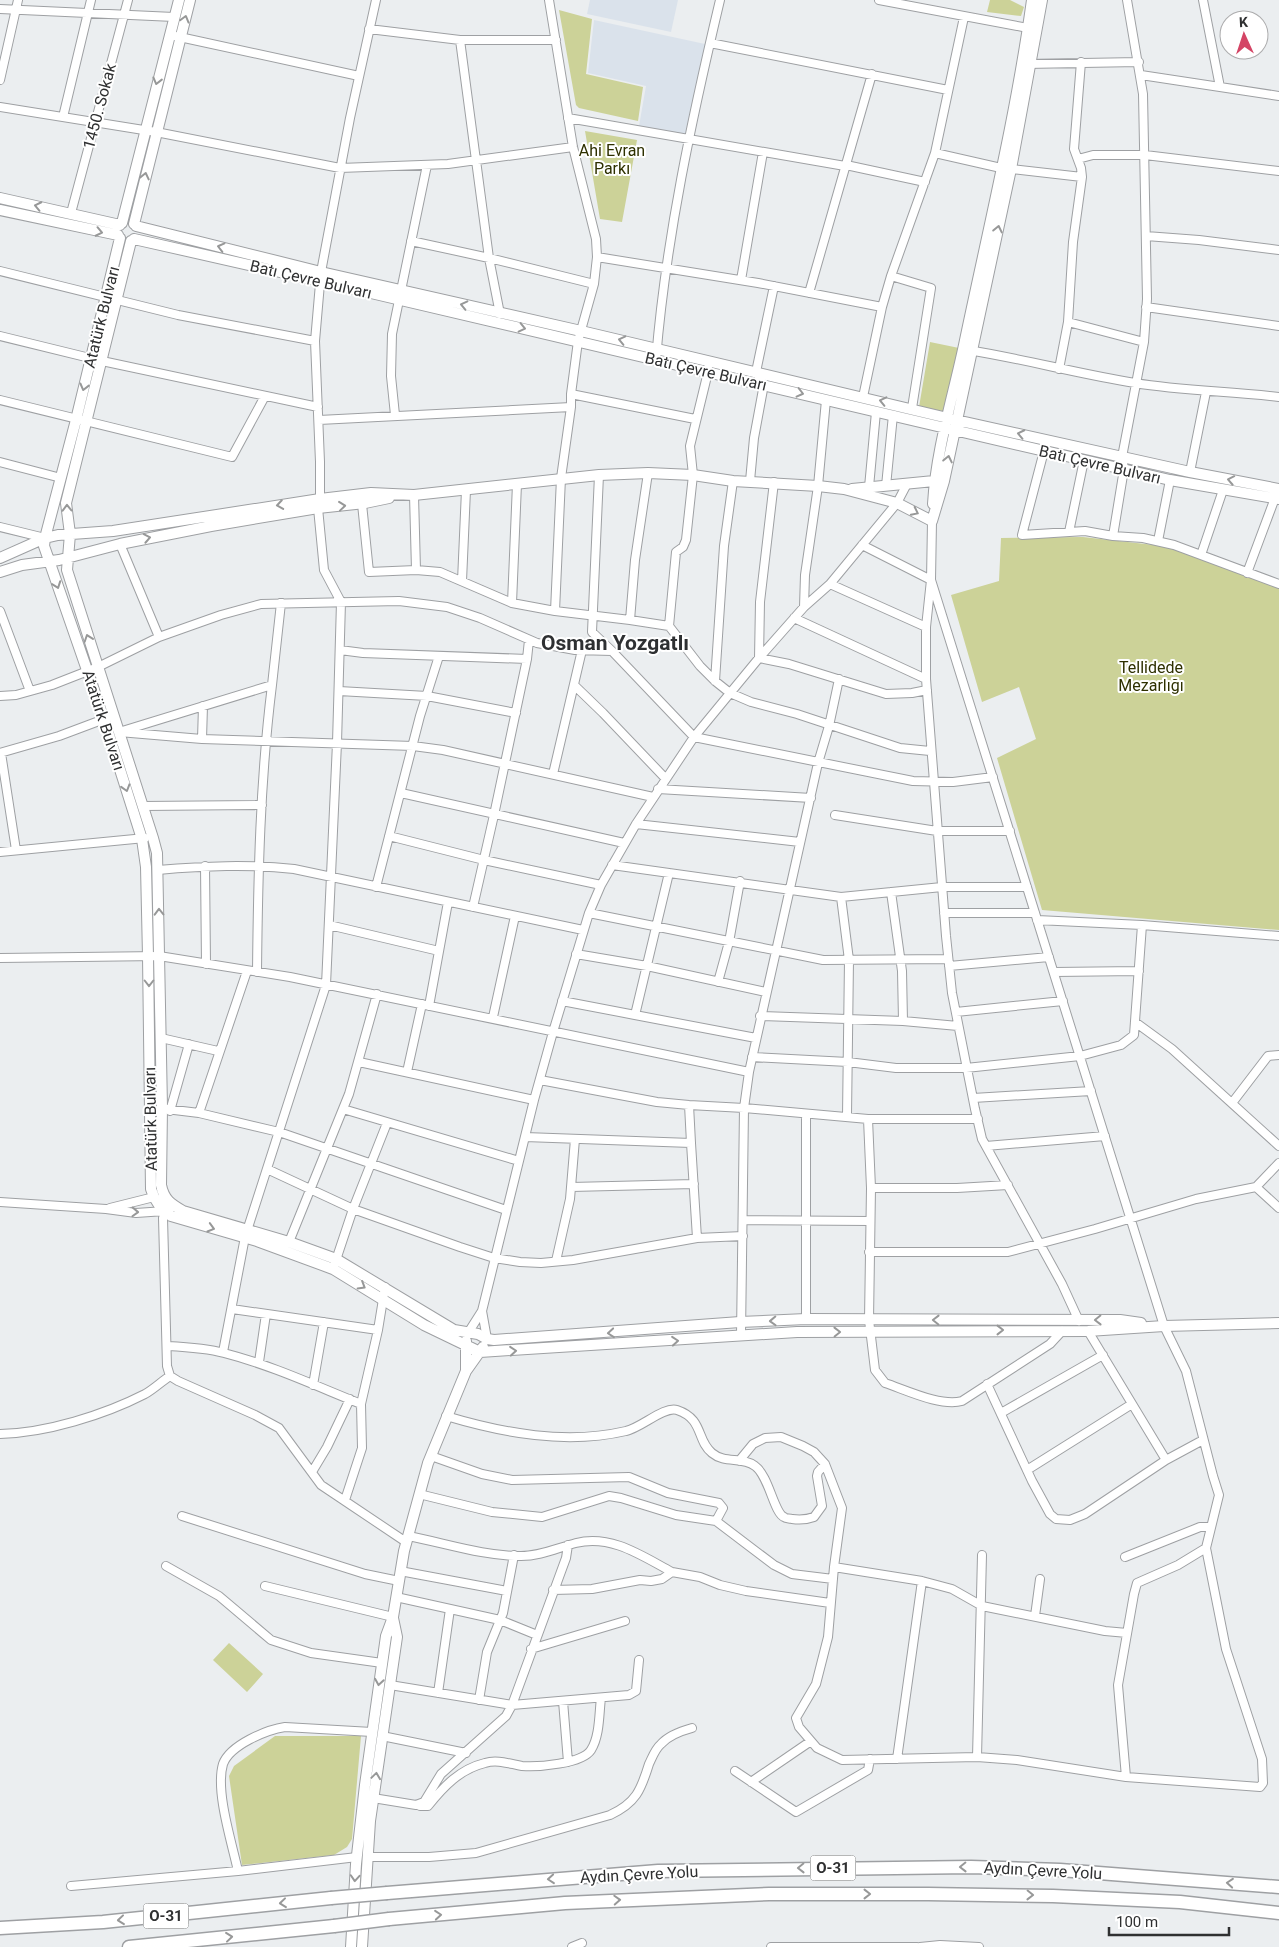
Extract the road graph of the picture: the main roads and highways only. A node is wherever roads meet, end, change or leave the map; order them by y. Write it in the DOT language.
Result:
graph roads {
  1 [pos="179,0"];
  2 [pos="190,0"];
  3 [pos="1032,0"];
  4 [pos="1042,0"];
  5 [pos="1027,64"];
  6 [pos="0,198"];
  7 [pos="0,210"];
  8 [pos="135,225"];
  9 [pos="120,230"];
  10 [pos="132,240"];
  11 [pos="321,276"];
  12 [pos="400,295"];
  13 [pos="580,336"];
  14 [pos="656,354"];
  15 [pos="951,418"];
  16 [pos="949,429"];
  17 [pos="939,481"];
  18 [pos="844,489"];
  19 [pos="1278,495"];
  20 [pos="398,496"];
  21 [pos="319,503"];
  22 [pos="70,534"];
  23 [pos="45,538"];
  24 [pos="68,557"];
  25 [pos="0,558"];
  26 [pos="48,561"];
  27 [pos="0,572"];
  28 [pos="108,717"];
  29 [pos="167,1207"];
  30 [pos="246,1233"];
  31 [pos="334,1264"];
  32 [pos="1279,1323"];
  33 [pos="1164,1326"];
  34 [pos="468,1333"];
  35 [pos="487,1339"];
  36 [pos="465,1346"];
  37 [pos="480,1352"];
  38 [pos="466,1371"];
  39 [pos="393,1618"];
  40 [pos="377,1734"];
  41 [pos="362,1857"];
  42 [pos="1279,1887"];
  43 [pos="1279,1913"];
  44 [pos="0,1928"];
  45 [pos="129,1947"];
  46 [pos="351,1947"];
  47 [pos="362,1947"];
  1 -- 9 [label="main road, Atatürk Bulvarı, one-way"];
  8 -- 2 [label="main road, one-way"];
  3 -- 5 [label="main road"];
  4 -- 5 [label="main road"];
  5 -- 15 [label="main road"];
  9 -- 6 [label="main road, one-way"];
  7 -- 9 [label="main road, one-way"];
  8 -- 9 [label="main road"];
  8 -- 10 [label="main road"];
  11 -- 8 [label="main road, Batı Çevre Bulvarı, one-way"];
  9 -- 10 [label="main road"];
  9 -- 23 [label="main road, Atatürk Bulvarı, one-way"];
  10 -- 11 [label="main road, Batı Çevre Bulvarı"];
  22 -- 10 [label="main road, Atatürk Bulvarı, one-way"];
  11 -- 12 [label="main road, Batı Çevre Bulvarı"];
  12 -- 13 [label="main road, Batı Çevre Bulvarı, one-way"];
  13 -- 12 [label="main road, Batı Çevre Bulvarı, one-way"];
  13 -- 14 [label="main road, Batı Çevre Bulvarı"];
  15 -- 14 [label="main road, Batı Çevre Bulvarı, one-way"];
  14 -- 16 [label="main road, Batı Çevre Bulvarı, one-way"];
  15 -- 16 [label="main road"];
  19 -- 15 [label="main road, Batı Çevre Bulvarı, one-way"];
  16 -- 17 [label="main road"];
  16 -- 19 [label="main road, Batı Çevre Bulvarı"];
  17 -- 18 [label="main road"];
  18 -- 17 [label="main road, one-way"];
  18 -- 20 [label="main road"];
  21 -- 20 [label="main road, one-way"];
  20 -- 21 [label="main road"];
  21 -- 22 [label="main road, one-way"];
  24 -- 21 [label="main road, one-way"];
  22 -- 23 [label="main road"];
  22 -- 24 [label="main road, Atatürk Bulvarı"];
  23 -- 25 [label="main road"];
  23 -- 26 [label="main road, Atatürk Bulvarı"];
  24 -- 26 [label="main road"];
  28 -- 24 [label="main road, Atatürk Bulvarı, one-way"];
  26 -- 27 [label="main road"];
  26 -- 28 [label="main road, Atatürk Bulvarı, one-way"];
  29 -- 28 [label="main road, Atatürk Bulvarı, one-way"];
  28 -- 29 [label="main road, Atatürk Bulvarı, one-way"];
  29 -- 30 [label="main road"];
  30 -- 31 [label="main road"];
  30 -- 31 [label="main road"];
  31 -- 34 [label="main road"];
  31 -- 36 [label="main road, one-way"];
  32 -- 33 [label="main road"];
  33 -- 35 [label="main road, one-way"];
  37 -- 33 [label="main road, one-way"];
  34 -- 35 [label="main road"];
  34 -- 36 [label="main road"];
  35 -- 37 [label="main road"];
  36 -- 37 [label="main road"];
  36 -- 38 [label="main road"];
  37 -- 38 [label="main road"];
  38 -- 39 [label="main road"];
  39 -- 40 [label="main road, one-way"];
  39 -- 40 [label="main road"];
  40 -- 41 [label="main road"];
  41 -- 40 [label="main road, one-way"];
  41 -- 46 [label="main road, one-way"];
  41 -- 47 [label="main road"];
  42 -- 44 [label="highway, Aydın Çevre Yolu / O-31, one-way, bridge"];
  45 -- 43 [label="highway, Aydın Çevre Yolu / O-31, one-way, bridge"];
}
